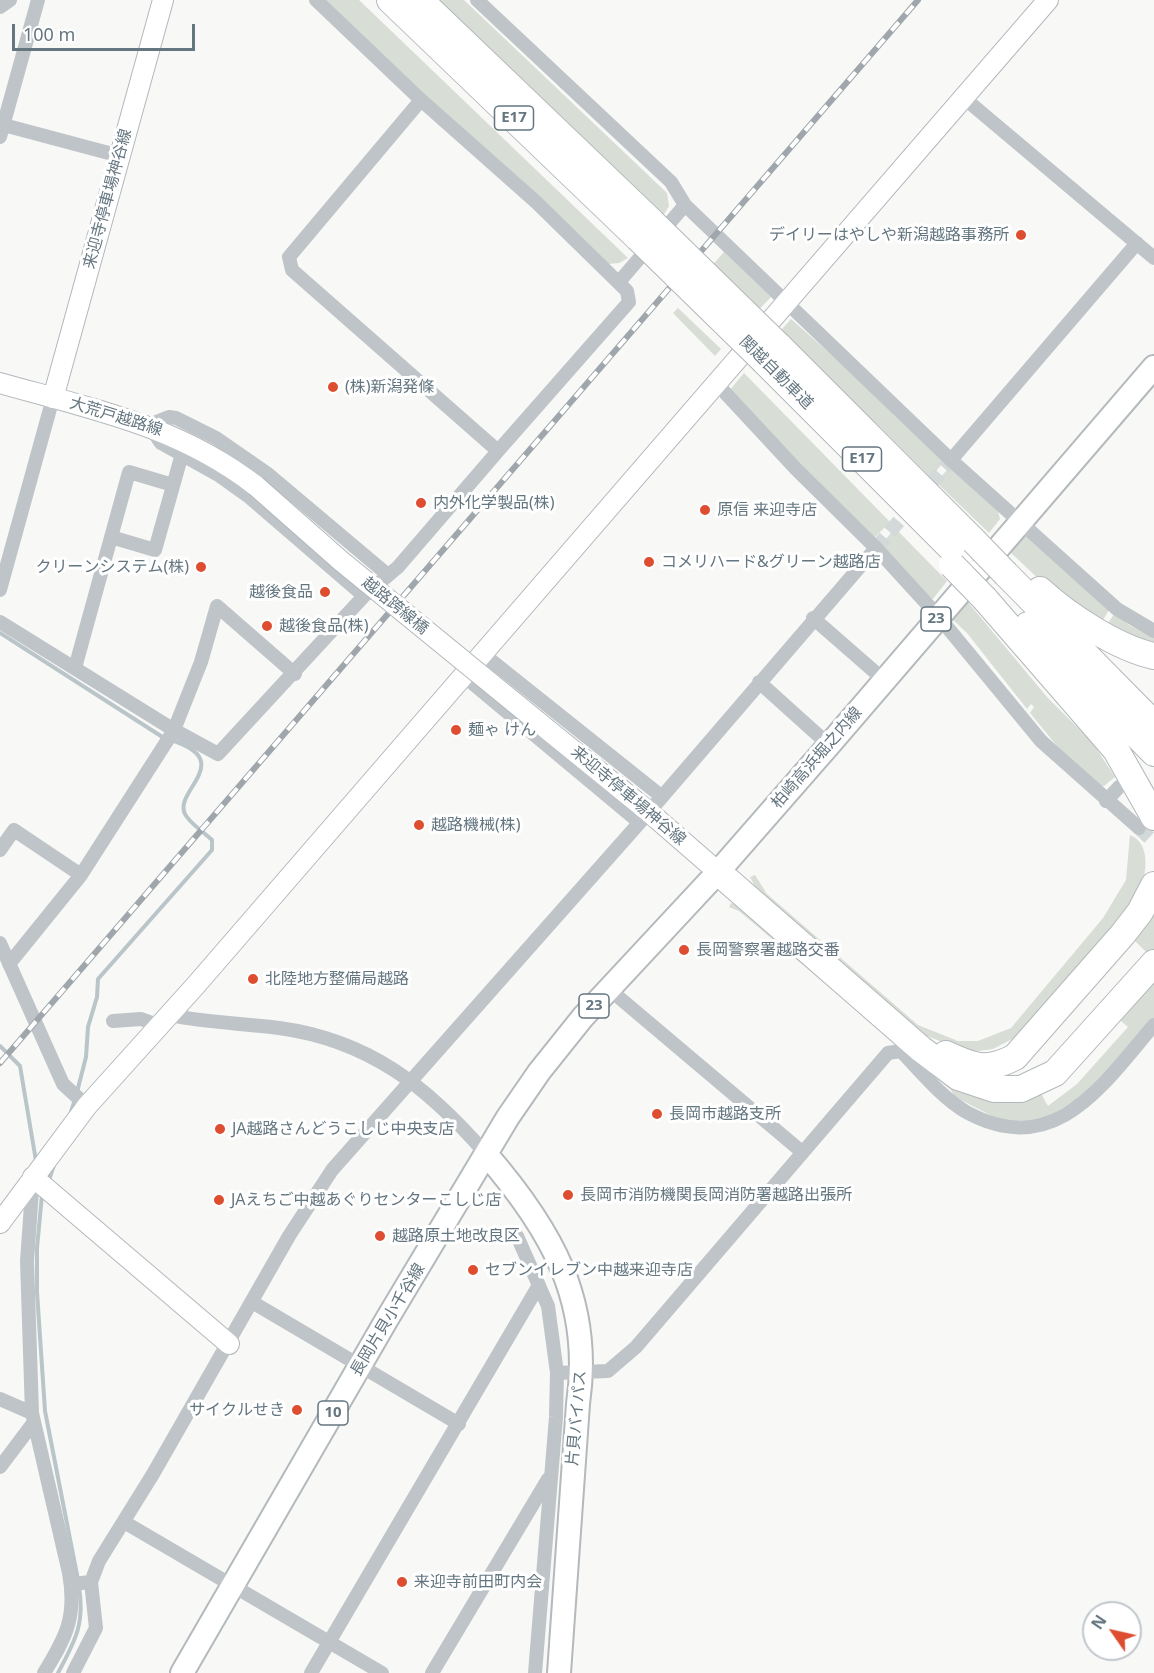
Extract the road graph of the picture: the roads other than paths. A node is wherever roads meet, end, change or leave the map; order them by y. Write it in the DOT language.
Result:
graph roads {
  1 [pos="10,0"];
  2 [pos="38,0"];
  3 [pos="163,0"];
  4 [pos="316,0"];
  5 [pos="390,0"];
  6 [pos="420,0"];
  7 [pos="477,0"];
  8 [pos="1048,0"];
  9 [pos="0,8"];
  10 [pos="964,98"];
  11 [pos="421,100"];
  12 [pos="1,129"];
  13 [pos="120,156"];
  14 [pos="685,205"];
  15 [pos="645,230"];
  16 [pos="1137,243"];
  17 [pos="1154,258"];
  18 [pos="619,282"];
  19 [pos="788,302"];
  20 [pos="771,353"];
  21 [pos="1154,367"];
  22 [pos="0,383"];
  23 [pos="716,383"];
  24 [pos="53,398"];
  25 [pos="149,425"];
  26 [pos="498,451"];
  27 [pos="182,454"];
  28 [pos="951,460"];
  29 [pos="173,485"];
  30 [pos="256,486"];
  31 [pos="1021,522"];
  32 [pos="111,537"];
  33 [pos="876,548"];
  34 [pos="967,549"];
  35 [pos="388,575"];
  36 [pos="999,582"];
  37 [pos="0,590"];
  38 [pos="364,596"];
  39 [pos="938,616"];
  40 [pos="813,618"];
  41 [pos="0,622"];
  42 [pos="1154,632"];
  43 [pos="483,654"];
  44 [pos="1154,656"];
  45 [pos="75,668"];
  46 [pos="295,674"];
  47 [pos="464,676"];
  48 [pos="884,680"];
  49 [pos="759,682"];
  50 [pos="537,722"];
  51 [pos="1154,724"];
  52 [pos="174,730"];
  53 [pos="829,745"];
  54 [pos="1154,753"];
  55 [pos="1119,787"];
  56 [pos="661,796"];
  57 [pos="1106,801"];
  58 [pos="644,817"];
  59 [pos="1147,823"];
  60 [pos="0,850"];
  61 [pos="718,872"];
  62 [pos="81,875"];
  63 [pos="1154,885"];
  64 [pos="0,943"];
  65 [pos="1154,963"];
  66 [pos="9,964"];
  67 [pos="609,989"];
  68 [pos="862,997"];
  69 [pos="165,1020"];
  70 [pos="113,1021"];
  71 [pos="1154,1025"];
  72 [pos="411,1080"];
  73 [pos="87,1106"];
  74 [pos="802,1152"];
  75 [pos="486,1154"];
  76 [pos="34,1175"];
  77 [pos="0,1223"];
  78 [pos="517,1236"];
  79 [pos="539,1285"];
  80 [pos="252,1302"];
  81 [pos="229,1344"];
  82 [pos="360,1368"];
  83 [pos="582,1371"];
  84 [pos="557,1373"];
  85 [pos="0,1399"];
  86 [pos="33,1417"];
  87 [pos="459,1424"];
  88 [pos="0,1467"];
  89 [pos="550,1474"];
  90 [pos="124,1522"];
  91 [pos="91,1582"];
  92 [pos="71,1584"];
  93 [pos="232,1586"];
  94 [pos="328,1642"];
  95 [pos="44,1673"];
  96 [pos="73,1673"];
  97 [pos="182,1673"];
  98 [pos="311,1673"];
  99 [pos="382,1673"];
  100 [pos="432,1673"];
  101 [pos="535,1673"];
  102 [pos="559,1673"];
  1 -- 9 [label="street"];
  2 -- 12 [label="street"];
  3 -- 13 [label="street, 来迎寺停車場神谷線"];
  4 -- 11 [label="street"];
  5 -- 15 [label="highway, 関越自動車道 / E17"];
  6 -- 15 [label="highway, 関越自動車道 / E17"];
  7 -- 14 [label="street"];
  8 -- 10 [label="street"];
  10 -- 16 [label="street"];
  10 -- 19 [label="street"];
  11 -- 18 [label="street"];
  11 -- 26 [label="street"];
  12 -- 13 [label="street"];
  13 -- 24 [label="street, 来迎寺停車場神谷線"];
  14 -- 18 [label="street"];
  14 -- 19 [label="street"];
  15 -- 20 [label="highway, 関越自動車道, bridge"];
  16 -- 17 [label="street"];
  16 -- 28 [label="street"];
  18 -- 26 [label="street"];
  19 -- 23 [label="street"];
  19 -- 28 [label="street"];
  20 -- 34 [label="highway, 関越自動車道"];
  20 -- 34 [label="highway, 関越自動車道 / E17"];
  21 -- 31 [label="main road, 柏崎高浜堀之内線 / 23"];
  22 -- 24 [label="street, 大荒戸越路線"];
  23 -- 33 [label="street"];
  23 -- 43 [label="street"];
  24 -- 25 [label="street, 大荒戸越路線"];
  24 -- 37 [label="street"];
  25 -- 27 [label="street"];
  25 -- 30 [label="street, 大荒戸越路線"];
  25 -- 35 [label="street"];
  26 -- 35 [label="street"];
  27 -- 29 [label="street"];
  27 -- 38 [label="street"];
  28 -- 31 [label="street"];
  29 -- 32 [label="street"];
  29 -- 32 [label="street"];
  30 -- 50 [label="street, 越路跨線橋, bridge"];
  31 -- 39 [label="main road, 柏崎高浜堀之内線 / 23"];
  31 -- 42 [label="street"];
  32 -- 45 [label="street"];
  33 -- 39 [label="street"];
  33 -- 40 [label="street"];
  34 -- 36 [label="highway"];
  34 -- 36 [label="highway, bridge"];
  35 -- 38 [label="street"];
  36 -- 44 [label="highway"];
  36 -- 51 [label="highway"];
  36 -- 54 [label="highway"];
  36 -- 59 [label="highway"];
  38 -- 46 [label="street"];
  39 -- 48 [label="main road, 柏崎高浜堀之内線 / 23"];
  39 -- 57 [label="street"];
  40 -- 48 [label="street"];
  40 -- 49 [label="street"];
  41 -- 45 [label="street"];
  43 -- 47 [label="street"];
  43 -- 56 [label="street"];
  45 -- 52 [label="street"];
  46 -- 52 [label="street"];
  46 -- 52 [label="street"];
  47 -- 58 [label="street"];
  47 -- 69 [label="street"];
  48 -- 53 [label="main road, 柏崎高浜堀之内線 / 23"];
  49 -- 53 [label="street"];
  49 -- 56 [label="street"];
  50 -- 58 [label="street, 来迎寺停車場神谷線"];
  52 -- 62 [label="street"];
  53 -- 61 [label="main road, 柏崎高浜堀之内線 / 23"];
  55 -- 57 [label="street"];
  56 -- 58 [label="street"];
  57 -- 59 [label="street"];
  58 -- 61 [label="street, 来迎寺停車場神谷線"];
  58 -- 72 [label="street"];
  60 -- 62 [label="street"];
  61 -- 67 [label="main road, 柏崎高浜堀之内線 / 23"];
  61 -- 68 [label="highway"];
  62 -- 66 [label="street"];
  63 -- 68 [label="highway"];
  64 -- 66 [label="street"];
  65 -- 68 [label="highway"];
  66 -- 73 [label="street"];
  67 -- 74 [label="street"];
  67 -- 75 [label="main road, 柏崎高浜堀之内線 / 23"];
  69 -- 70 [label="street"];
  69 -- 72 [label="street"];
  69 -- 73 [label="street"];
  71 -- 74 [label="street"];
  72 -- 75 [label="street"];
  72 -- 80 [label="street"];
  73 -- 76 [label="street"];
  74 -- 83 [label="street"];
  75 -- 82 [label="main road, 長岡片貝小千谷線 / 10"];
  75 -- 83 [label="main road, 片貝バイパス"];
  76 -- 77 [label="street"];
  76 -- 81 [label="street"];
  76 -- 86 [label="street"];
  78 -- 79 [label="street"];
  79 -- 84 [label="street"];
  79 -- 87 [label="street"];
  80 -- 81 [label="street"];
  80 -- 82 [label="street"];
  81 -- 90 [label="street"];
  82 -- 87 [label="street"];
  82 -- 93 [label="main road, 長岡片貝小千谷線 / 10"];
  83 -- 84 [label="street"];
  83 -- 102 [label="main road, 片貝バイパス"];
  84 -- 89 [label="street"];
  85 -- 86 [label="street"];
  86 -- 88 [label="street"];
  86 -- 92 [label="street"];
  87 -- 94 [label="street"];
  89 -- 100 [label="street"];
  89 -- 101 [label="street"];
  90 -- 91 [label="street"];
  90 -- 93 [label="street"];
  91 -- 92 [label="street"];
  91 -- 96 [label="street"];
  92 -- 95 [label="street"];
  93 -- 94 [label="street"];
  93 -- 97 [label="main road, 長岡片貝小千谷線 / 10"];
  94 -- 98 [label="street"];
  94 -- 99 [label="street"];
}
